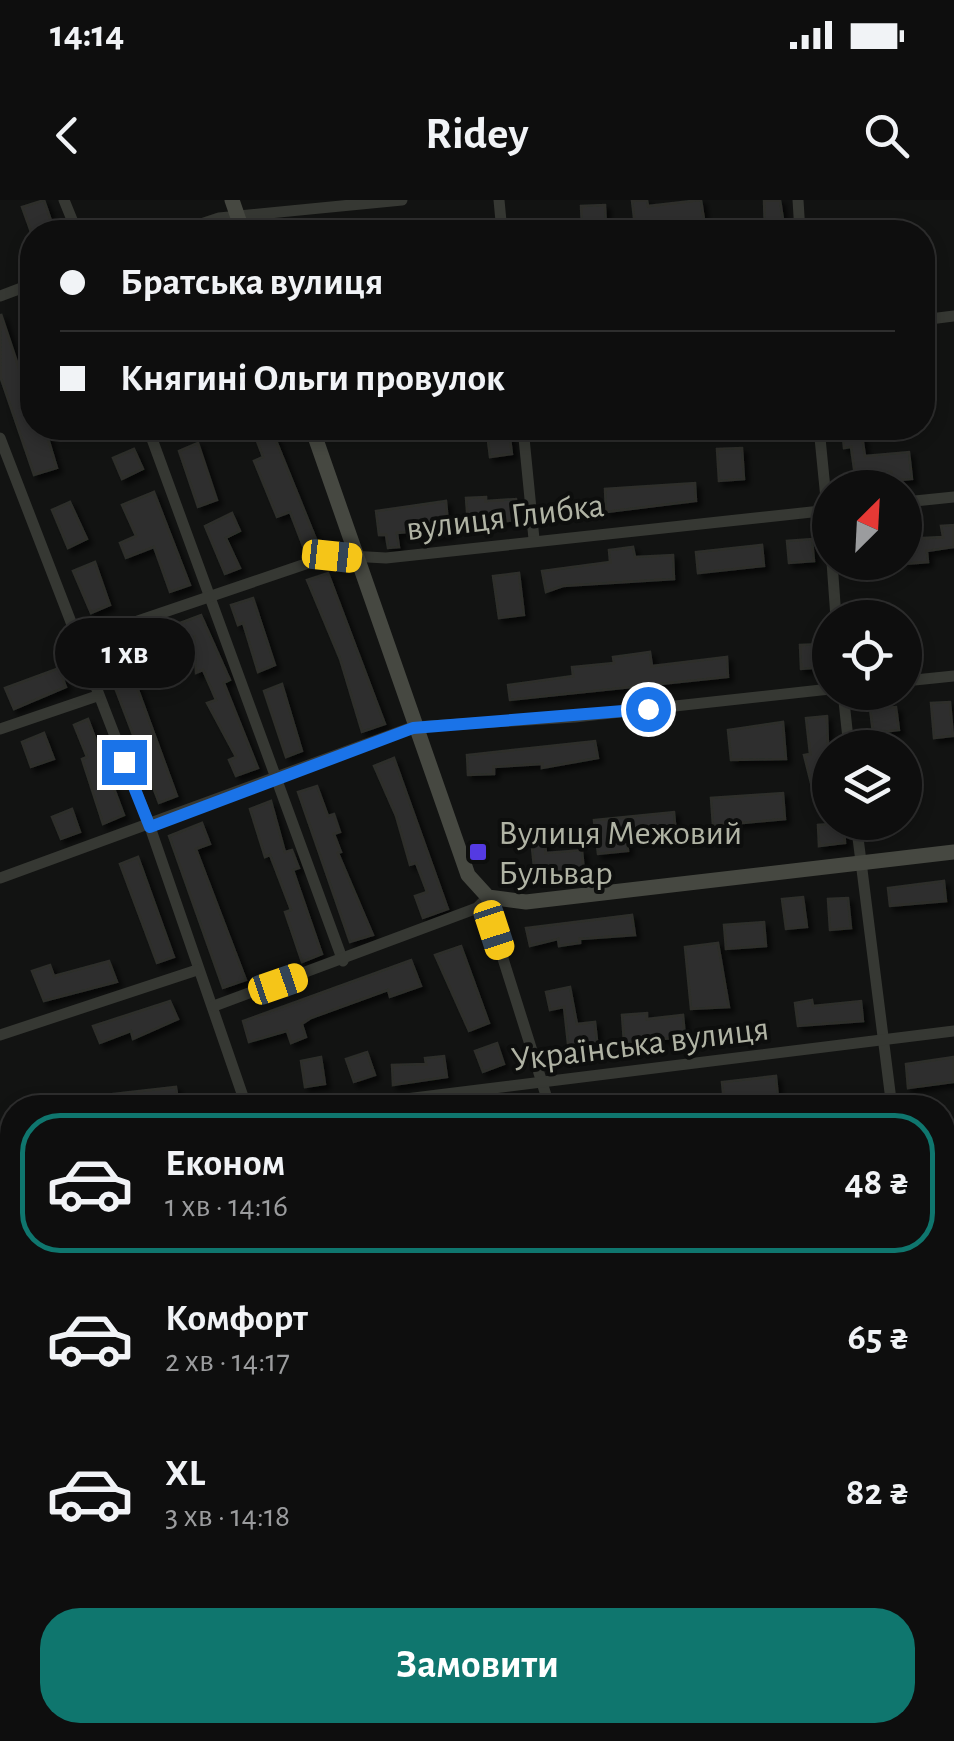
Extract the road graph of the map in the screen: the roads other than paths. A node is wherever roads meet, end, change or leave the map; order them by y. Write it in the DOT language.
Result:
graph roads {
  1 [pos="402,200"];
  2 [pos="272,220"];
  3 [pos="0,438"];
  4 [pos="152,440"];
  5 [pos="316,440"];
  6 [pos="524,440"];
  7 [pos="820,440"];
  8 [pos="824,470"];
  9 [pos="954,496"];
  10 [pos="922,500"];
  11 [pos="812,512"];
  12 [pos="534,539"];
  13 [pos="357,558"];
  14 [pos="208,597"];
  15 [pos="79,641"];
  16 [pos="954,676"];
  17 [pos="922,679"];
  18 [pos="812,691"];
  19 [pos="97,696"];
  20 [pos="0,728"];
  21 [pos="413,728"];
  22 [pos="277,775"];
  23 [pos="150,827"];
  24 [pos="858,840"];
  25 [pos="954,852"];
  26 [pos="860,862"];
  27 [pos="0,878"];
  28 [pos="488,897"];
  29 [pos="343,961"];
  30 [pos="197,970"];
  31 [pos="214,1006"];
  32 [pos="954,1031"];
  33 [pos="0,1034"];
  34 [pos="884,1040"];
  35 [pos="543,1082"];
  36 [pos="243,1095"];
  37 [pos="438,1095"];
  38 [pos="546,1095"];
  39 [pos="890,1095"];
  1 -- 2 [label="street"];
  3 -- 15 [label="street"];
  4 -- 14 [label="street"];
  5 -- 13 [label="street"];
  6 -- 12 [label="street"];
  7 -- 8 [label="street"];
  9 -- 10 [label="street"];
  11 -- 12 [label="street, вулиця Глибка"];
  12 -- 13 [label="street, вулиця Глибка"];
  13 -- 14 [label="street, вулиця Глибка"];
  13 -- 21 [label="street"];
  14 -- 15 [label="street, вулиця Глибка"];
  14 -- 22 [label="street"];
  15 -- 19 [label="street"];
  16 -- 17 [label="street"];
  18 -- 21 [label="street"];
  19 -- 20 [label="street"];
  19 -- 23 [label="street"];
  21 -- 22 [label="street"];
  21 -- 28 [label="street"];
  22 -- 23 [label="street"];
  22 -- 29 [label="street"];
  23 -- 27 [label="street"];
  23 -- 30 [label="street"];
  24 -- 26 [label="street"];
  25 -- 26 [label="street"];
  26 -- 28 [label="street"];
  26 -- 34 [label="street"];
  28 -- 29 [label="street"];
  28 -- 35 [label="street"];
  29 -- 31 [label="street"];
  30 -- 31 [label="street"];
  30 -- 33 [label="street"];
  31 -- 36 [label="street"];
  32 -- 34 [label="street, Українська вулиця"];
  34 -- 35 [label="street, Українська вулиця"];
  34 -- 39 [label="street"];
  35 -- 37 [label="street, Українська вулиця"];
  35 -- 38 [label="street"];
}
